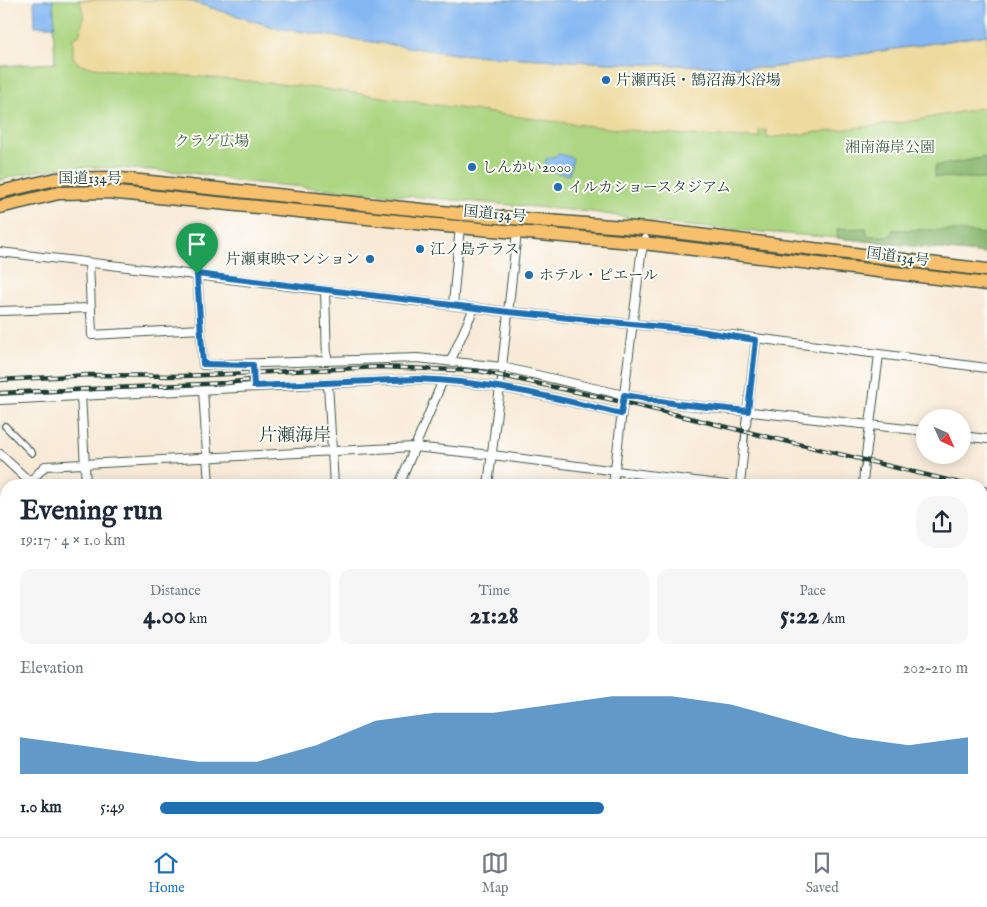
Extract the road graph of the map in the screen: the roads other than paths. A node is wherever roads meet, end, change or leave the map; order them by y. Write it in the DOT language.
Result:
graph roads {
  1 [pos="0,192"];
  2 [pos="0,207"];
  3 [pos="461,214"];
  4 [pos="460,228"];
  5 [pos="648,229"];
  6 [pos="517,232"];
  7 [pos="644,243"];
  8 [pos="0,252"];
  9 [pos="89,263"];
  10 [pos="987,270"];
  11 [pos="197,274"];
  12 [pos="987,284"];
  13 [pos="325,290"];
  14 [pos="453,305"];
  15 [pos="91,308"];
  16 [pos="474,308"];
  17 [pos="0,311"];
  18 [pos="509,312"];
  19 [pos="632,325"];
  20 [pos="201,329"];
  21 [pos="756,340"];
  22 [pos="879,356"];
  23 [pos="451,360"];
  24 [pos="327,362"];
  25 [pos="253,365"];
  26 [pos="502,367"];
  27 [pos="987,368"];
  28 [pos="443,380"];
  29 [pos="328,384"];
  30 [pos="254,386"];
  31 [pos="500,387"];
  32 [pos="203,390"];
  33 [pos="80,395"];
  34 [pos="624,395"];
  35 [pos="0,400"];
  36 [pos="748,411"];
  37 [pos="621,414"];
  38 [pos="746,424"];
  39 [pos="5,426"];
  40 [pos="870,426"];
  41 [pos="916,430"];
  42 [pos="971,437"];
  43 [pos="987,439"];
  44 [pos="744,445"];
  45 [pos="414,447"];
  46 [pos="333,450"];
  47 [pos="32,453"];
  48 [pos="0,454"];
  49 [pos="492,455"];
  50 [pos="866,455"];
  51 [pos="208,460"];
  52 [pos="84,465"];
  53 [pos="864,470"];
  54 [pos="615,472"];
  55 [pos="26,479"];
  56 [pos="35,479"];
  57 [pos="85,479"];
  58 [pos="209,479"];
  59 [pos="334,479"];
  60 [pos="401,479"];
  61 [pos="489,479"];
  62 [pos="614,479"];
  63 [pos="675,479"];
  64 [pos="741,479"];
  65 [pos="863,479"];
  1 -- 3 [label="highway, 国道134号"];
  2 -- 4 [label="highway, 国道134号"];
  3 -- 4 [label="street"];
  3 -- 5 [label="highway, 国道134号"];
  4 -- 6 [label="highway, 国道134号"];
  4 -- 14 [label="street"];
  5 -- 7 [label="street"];
  5 -- 10 [label="highway, 国道134号"];
  6 -- 7 [label="highway, 国道134号"];
  6 -- 18 [label="street"];
  7 -- 12 [label="highway, 国道134号"];
  7 -- 19 [label="street"];
  8 -- 9 [label="street"];
  9 -- 11 [label="street"];
  9 -- 15 [label="street"];
  11 -- 13 [label="street"];
  11 -- 20 [label="street"];
  13 -- 14 [label="street"];
  13 -- 24 [label="street"];
  14 -- 16 [label="street"];
  15 -- 17 [label="street"];
  15 -- 20 [label="street"];
  16 -- 18 [label="street"];
  16 -- 23 [label="street"];
  18 -- 19 [label="street"];
  18 -- 26 [label="street"];
  19 -- 21 [label="street"];
  19 -- 34 [label="street"];
  20 -- 25 [label="street"];
  21 -- 22 [label="street"];
  21 -- 36 [label="street"];
  22 -- 27 [label="street"];
  22 -- 40 [label="street"];
  23 -- 24 [label="street"];
  23 -- 26 [label="street"];
  24 -- 25 [label="street"];
  25 -- 30 [label="street"];
  26 -- 31 [label="street"];
  26 -- 34 [label="street"];
  28 -- 29 [label="street"];
  28 -- 31 [label="street"];
  28 -- 45 [label="street"];
  29 -- 30 [label="street"];
  29 -- 46 [label="street"];
  30 -- 32 [label="street"];
  31 -- 37 [label="street"];
  31 -- 49 [label="street"];
  32 -- 33 [label="street"];
  32 -- 51 [label="street"];
  33 -- 35 [label="street"];
  33 -- 52 [label="street"];
  34 -- 36 [label="street"];
  34 -- 37 [label="street"];
  36 -- 38 [label="street"];
  36 -- 40 [label="street"];
  37 -- 54 [label="street"];
  38 -- 44 [label="street"];
  39 -- 47 [label="street"];
  40 -- 41 [label="street"];
  40 -- 50 [label="street"];
  42 -- 43 [label="street"];
  44 -- 64 [label="street"];
  45 -- 46 [label="street"];
  45 -- 49 [label="street"];
  45 -- 60 [label="street"];
  46 -- 51 [label="street"];
  46 -- 59 [label="street"];
  48 -- 55 [label="street"];
  49 -- 54 [label="street"];
  49 -- 61 [label="street"];
  50 -- 53 [label="street"];
  51 -- 52 [label="street"];
  51 -- 58 [label="street"];
  52 -- 56 [label="street"];
  52 -- 57 [label="street"];
  53 -- 65 [label="street"];
  54 -- 62 [label="street"];
  54 -- 63 [label="street"];
}
